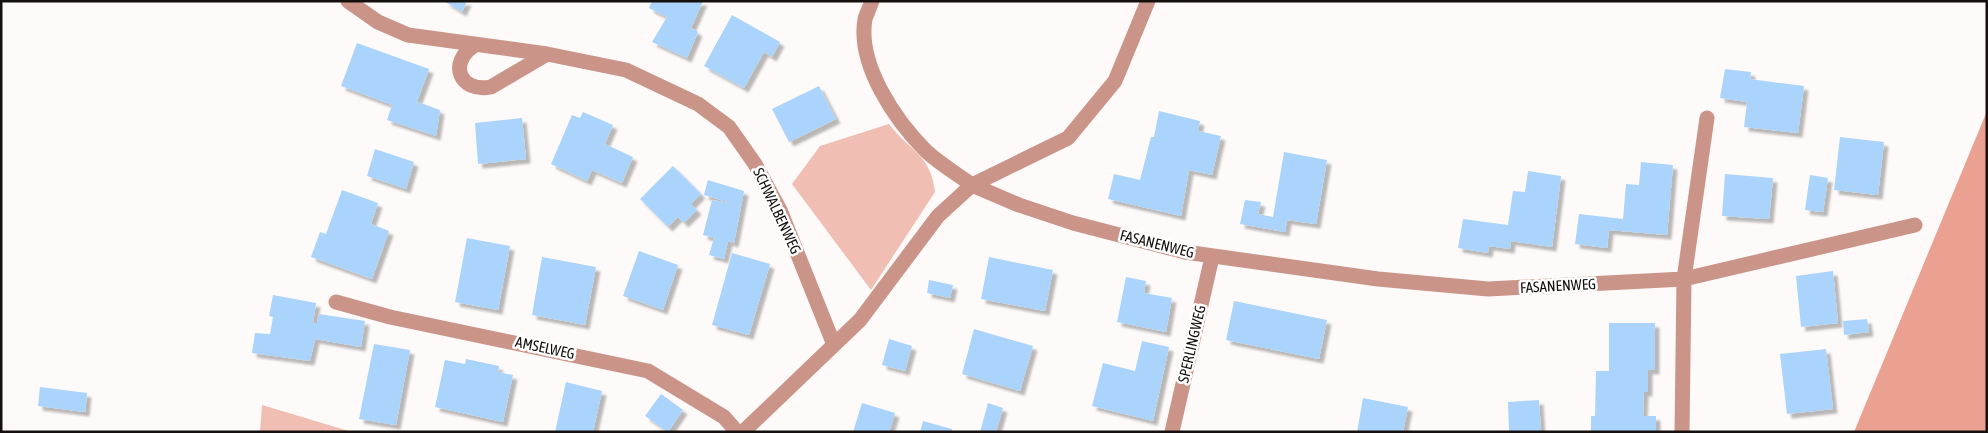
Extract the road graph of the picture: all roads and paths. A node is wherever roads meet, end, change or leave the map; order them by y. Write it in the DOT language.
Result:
graph roads {
  1 [pos="348,1"];
  2 [pos="872,1"];
  3 [pos="1148,1"];
  4 [pos="475,45"];
  5 [pos="547,54"];
  6 [pos="1707,118"];
  7 [pos="972,185"];
  8 [pos="1915,225"];
  9 [pos="1212,257"];
  10 [pos="1684,279"];
  11 [pos="336,302"];
  12 [pos="834,345"];
  13 [pos="737,432"];
  14 [pos="743,432"];
  15 [pos="1172,432"];
  16 [pos="1682,432"];
  1 -- 4 [label="street, SCHWALBENWEG"];
  2 -- 7 [label="street, FASANENWEG"];
  3 -- 7 [label="street"];
  4 -- 5 [label="street, SCHWALBENWEG"];
  4 -- 5 [label="street"];
  5 -- 12 [label="street, SCHWALBENWEG"];
  6 -- 10 [label="street"];
  7 -- 9 [label="street, FASANENWEG"];
  7 -- 12 [label="street"];
  8 -- 10 [label="street, FASANENWEG"];
  9 -- 10 [label="street, FASANENWEG"];
  9 -- 15 [label="street, SPERLINGWEG"];
  10 -- 16 [label="street"];
  11 -- 13 [label="street, AMSELWEG"];
  12 -- 14 [label="street"];
}
